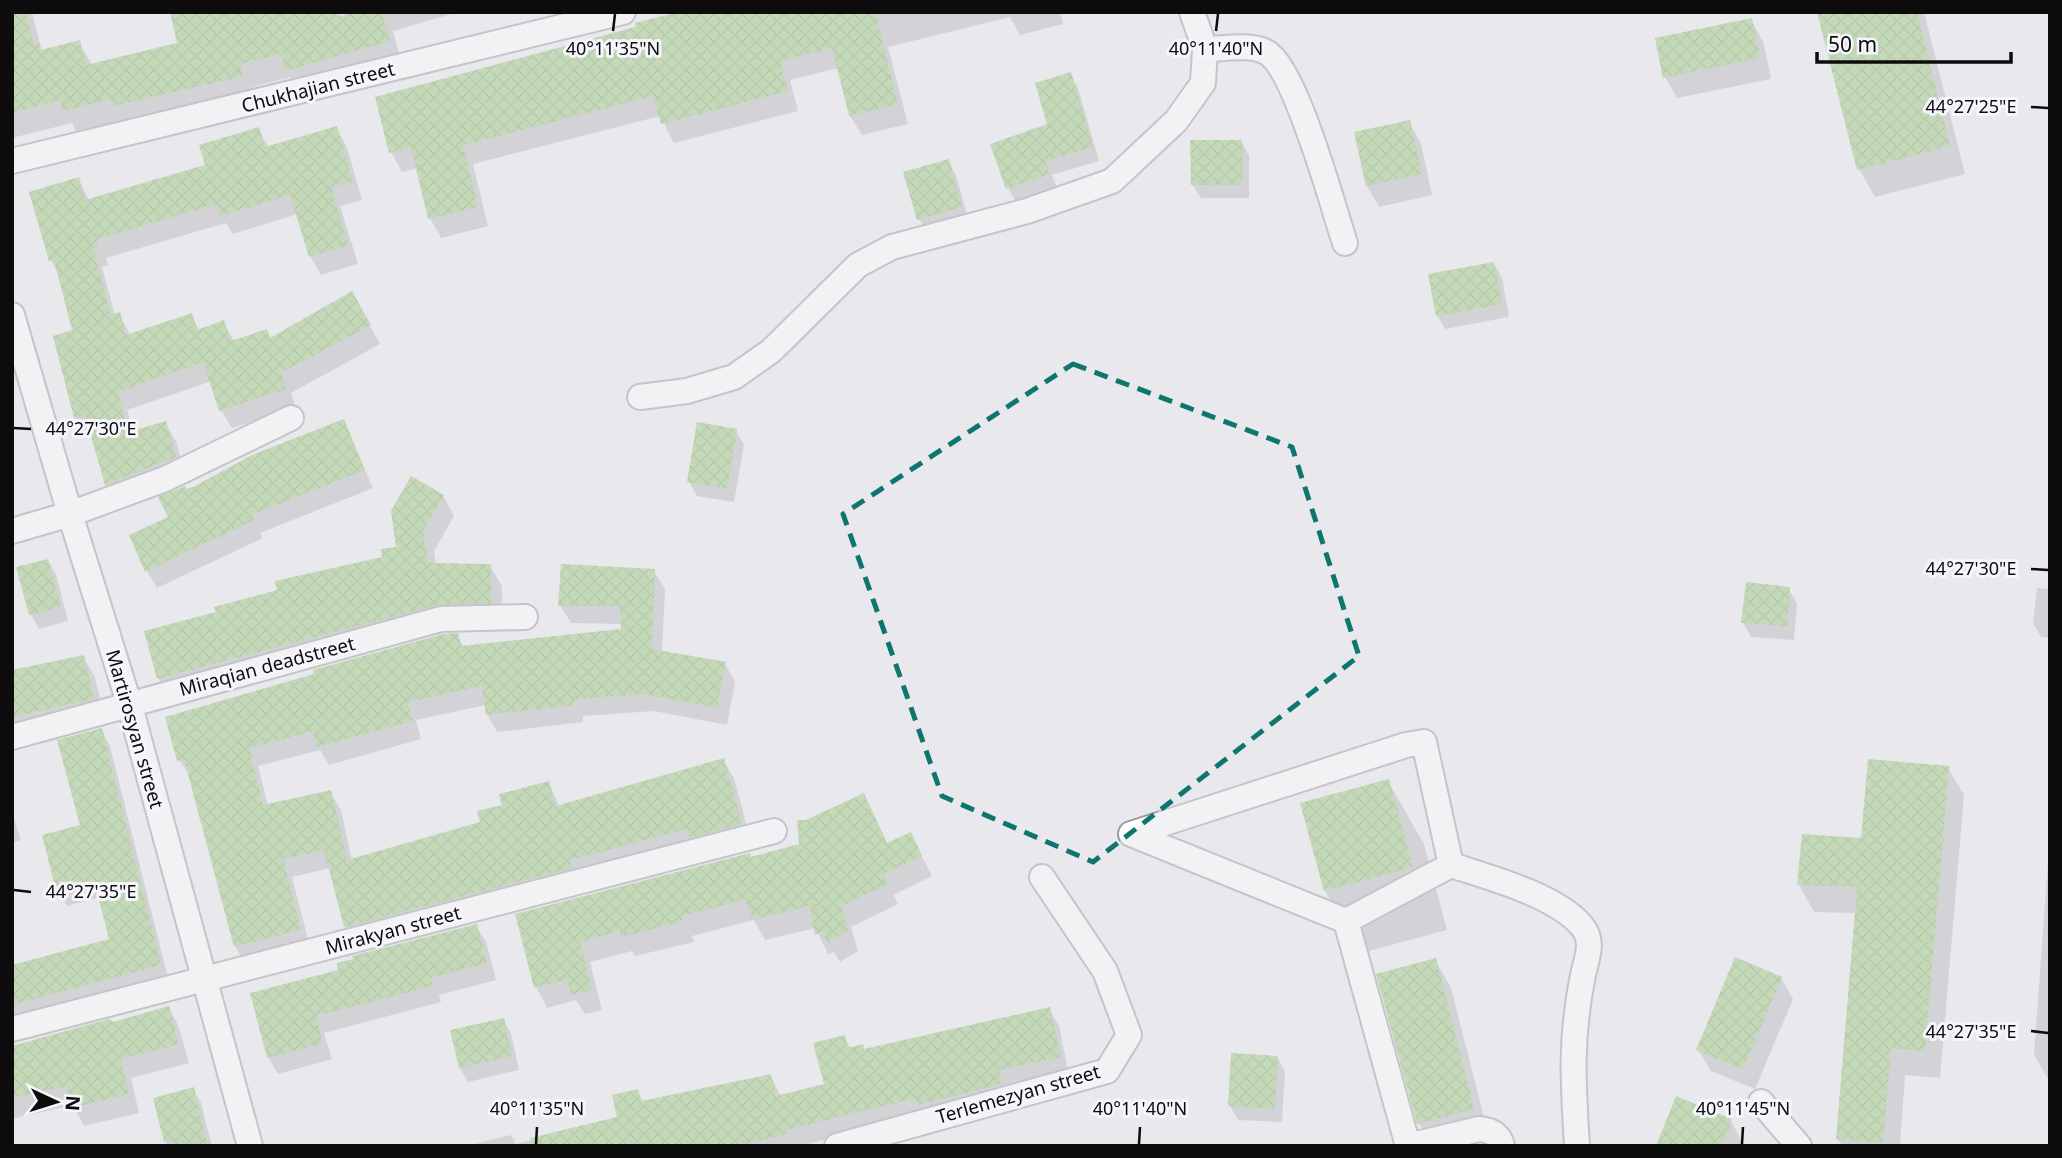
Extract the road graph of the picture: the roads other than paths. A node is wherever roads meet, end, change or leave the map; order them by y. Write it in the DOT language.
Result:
graph roads {
  1 [pos="623,12"];
  2 [pos="1192,12"];
  3 [pos="1205,49"];
  4 [pos="12,161"];
  5 [pos="1345,243"];
  6 [pos="12,315"];
  7 [pos="640,397"];
  8 [pos="291,418"];
  9 [pos="70,514"];
  10 [pos="12,531"];
  11 [pos="525,617"];
  12 [pos="130,703"];
  13 [pos="12,737"];
  14 [pos="774,831"];
  15 [pos="1451,865"];
  16 [pos="1042,877"];
  17 [pos="1346,920"];
  18 [pos="206,979"];
  19 [pos="12,1029"];
  20 [pos="1761,1102"];
  21 [pos="250,1146"];
  22 [pos="837,1146"];
  23 [pos="1502,1146"];
  24 [pos="1577,1146"];
  25 [pos="1799,1146"];
  1 -- 4 [label="street, Chukhajian street"];
  2 -- 3 [label="street"];
  3 -- 5 [label="street"];
  3 -- 7 [label="street"];
  6 -- 9 [label="street, Martirosyan street"];
  8 -- 9 [label="street"];
  9 -- 10 [label="street"];
  9 -- 12 [label="street, Martirosyan street"];
  11 -- 12 [label="street, Miraqian deadstreet"];
  12 -- 13 [label="street, Miraqian deadstreet"];
  12 -- 18 [label="street, Martirosyan street"];
  14 -- 18 [label="street, Mirakyan street"];
  15 -- 17 [label="street"];
  15 -- 17 [label="street"];
  15 -- 24 [label="street"];
  16 -- 22 [label="street, Terlemezyan street"];
  17 -- 23 [label="street"];
  18 -- 19 [label="street, Mirakyan street"];
  18 -- 21 [label="street, Martirosyan street"];
  20 -- 25 [label="street"];
}
